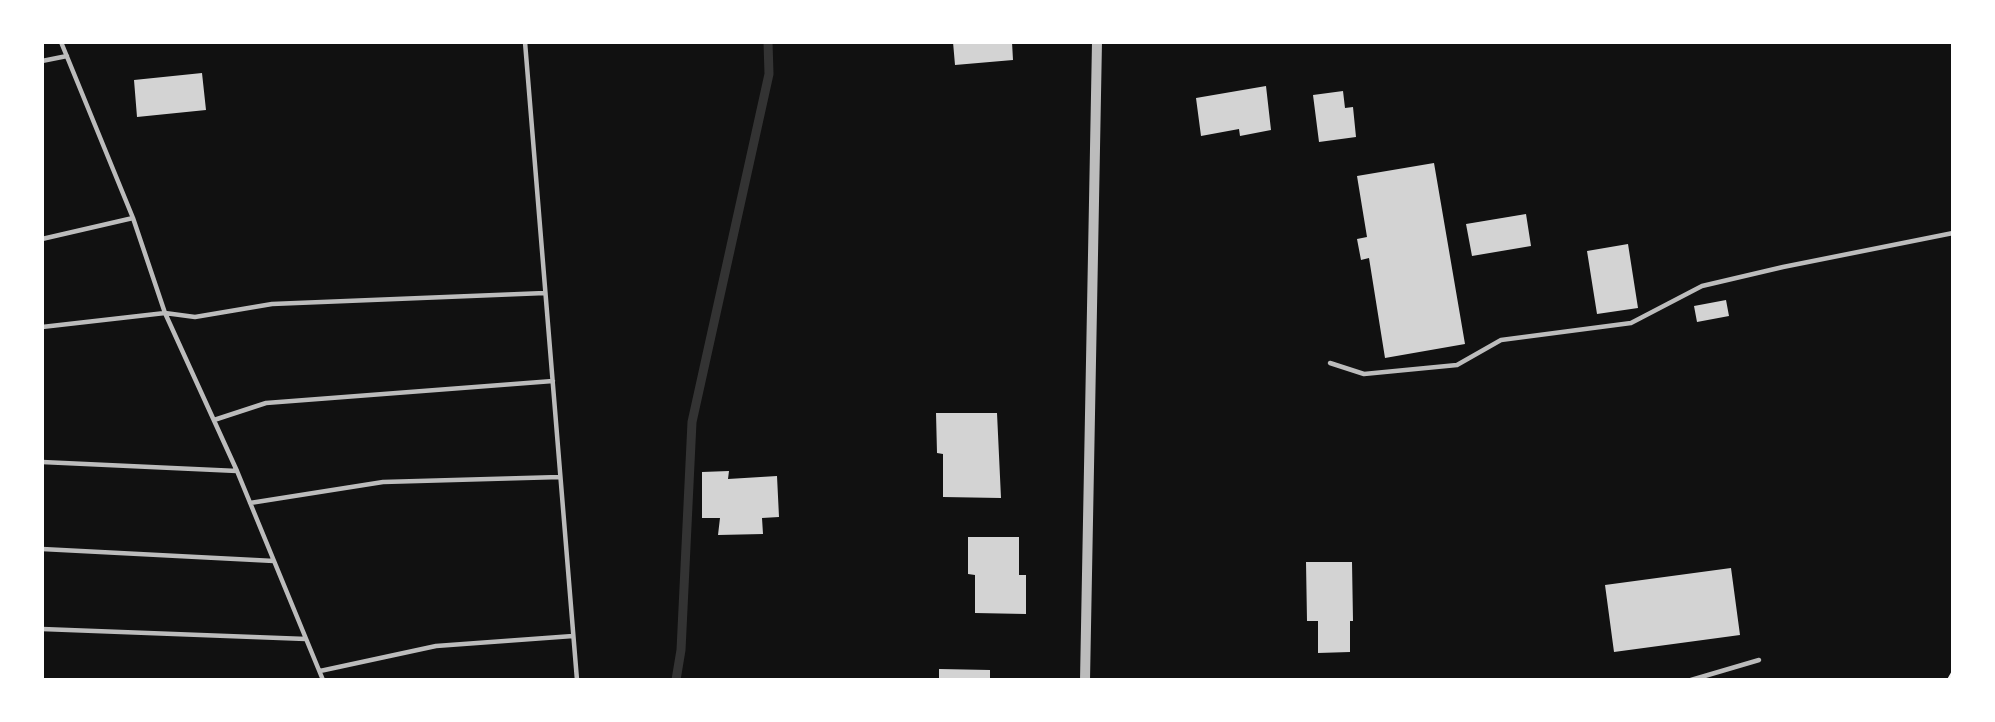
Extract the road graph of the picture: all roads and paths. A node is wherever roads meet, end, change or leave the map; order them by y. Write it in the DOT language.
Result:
graph roads {
  1 [pos="61,42"];
  2 [pos="525,42"];
  3 [pos="1097,42"];
  4 [pos="66,56"];
  5 [pos="42,61"];
  6 [pos="133,218"];
  7 [pos="1953,233"];
  8 [pos="42,239"];
  9 [pos="546,293"];
  10 [pos="165,312"];
  11 [pos="42,327"];
  12 [pos="1330,363"];
  13 [pos="553,381"];
  14 [pos="214,420"];
  15 [pos="42,462"];
  16 [pos="237,471"];
  17 [pos="560,477"];
  18 [pos="250,502"];
  19 [pos="42,549"];
  20 [pos="274,561"];
  21 [pos="42,629"];
  22 [pos="573,636"];
  23 [pos="306,639"];
  24 [pos="1759,660"];
  25 [pos="320,671"];
  26 [pos="1953,672"];
  27 [pos="323,680"];
  28 [pos="577,680"];
  29 [pos="1085,680"];
  30 [pos="1691,680"];
  31 [pos="1949,680"];
  1 -- 4 [label="lane"];
  2 -- 9 [label="lane"];
  3 -- 29 [label="street"];
  4 -- 5 [label="lane"];
  4 -- 6 [label="lane"];
  6 -- 8 [label="lane"];
  6 -- 10 [label="lane"];
  7 -- 12 [label="lane"];
  9 -- 10 [label="lane"];
  9 -- 13 [label="lane"];
  10 -- 11 [label="lane"];
  10 -- 14 [label="lane"];
  13 -- 14 [label="lane"];
  13 -- 17 [label="lane"];
  14 -- 16 [label="lane"];
  15 -- 16 [label="lane"];
  16 -- 18 [label="lane"];
  17 -- 18 [label="lane"];
  17 -- 22 [label="lane"];
  18 -- 20 [label="lane"];
  19 -- 20 [label="lane"];
  20 -- 23 [label="lane"];
  21 -- 23 [label="lane"];
  22 -- 25 [label="lane"];
  22 -- 28 [label="lane"];
  23 -- 25 [label="lane"];
  24 -- 30 [label="lane"];
  25 -- 27 [label="lane"];
  26 -- 31 [label="path"];
}
